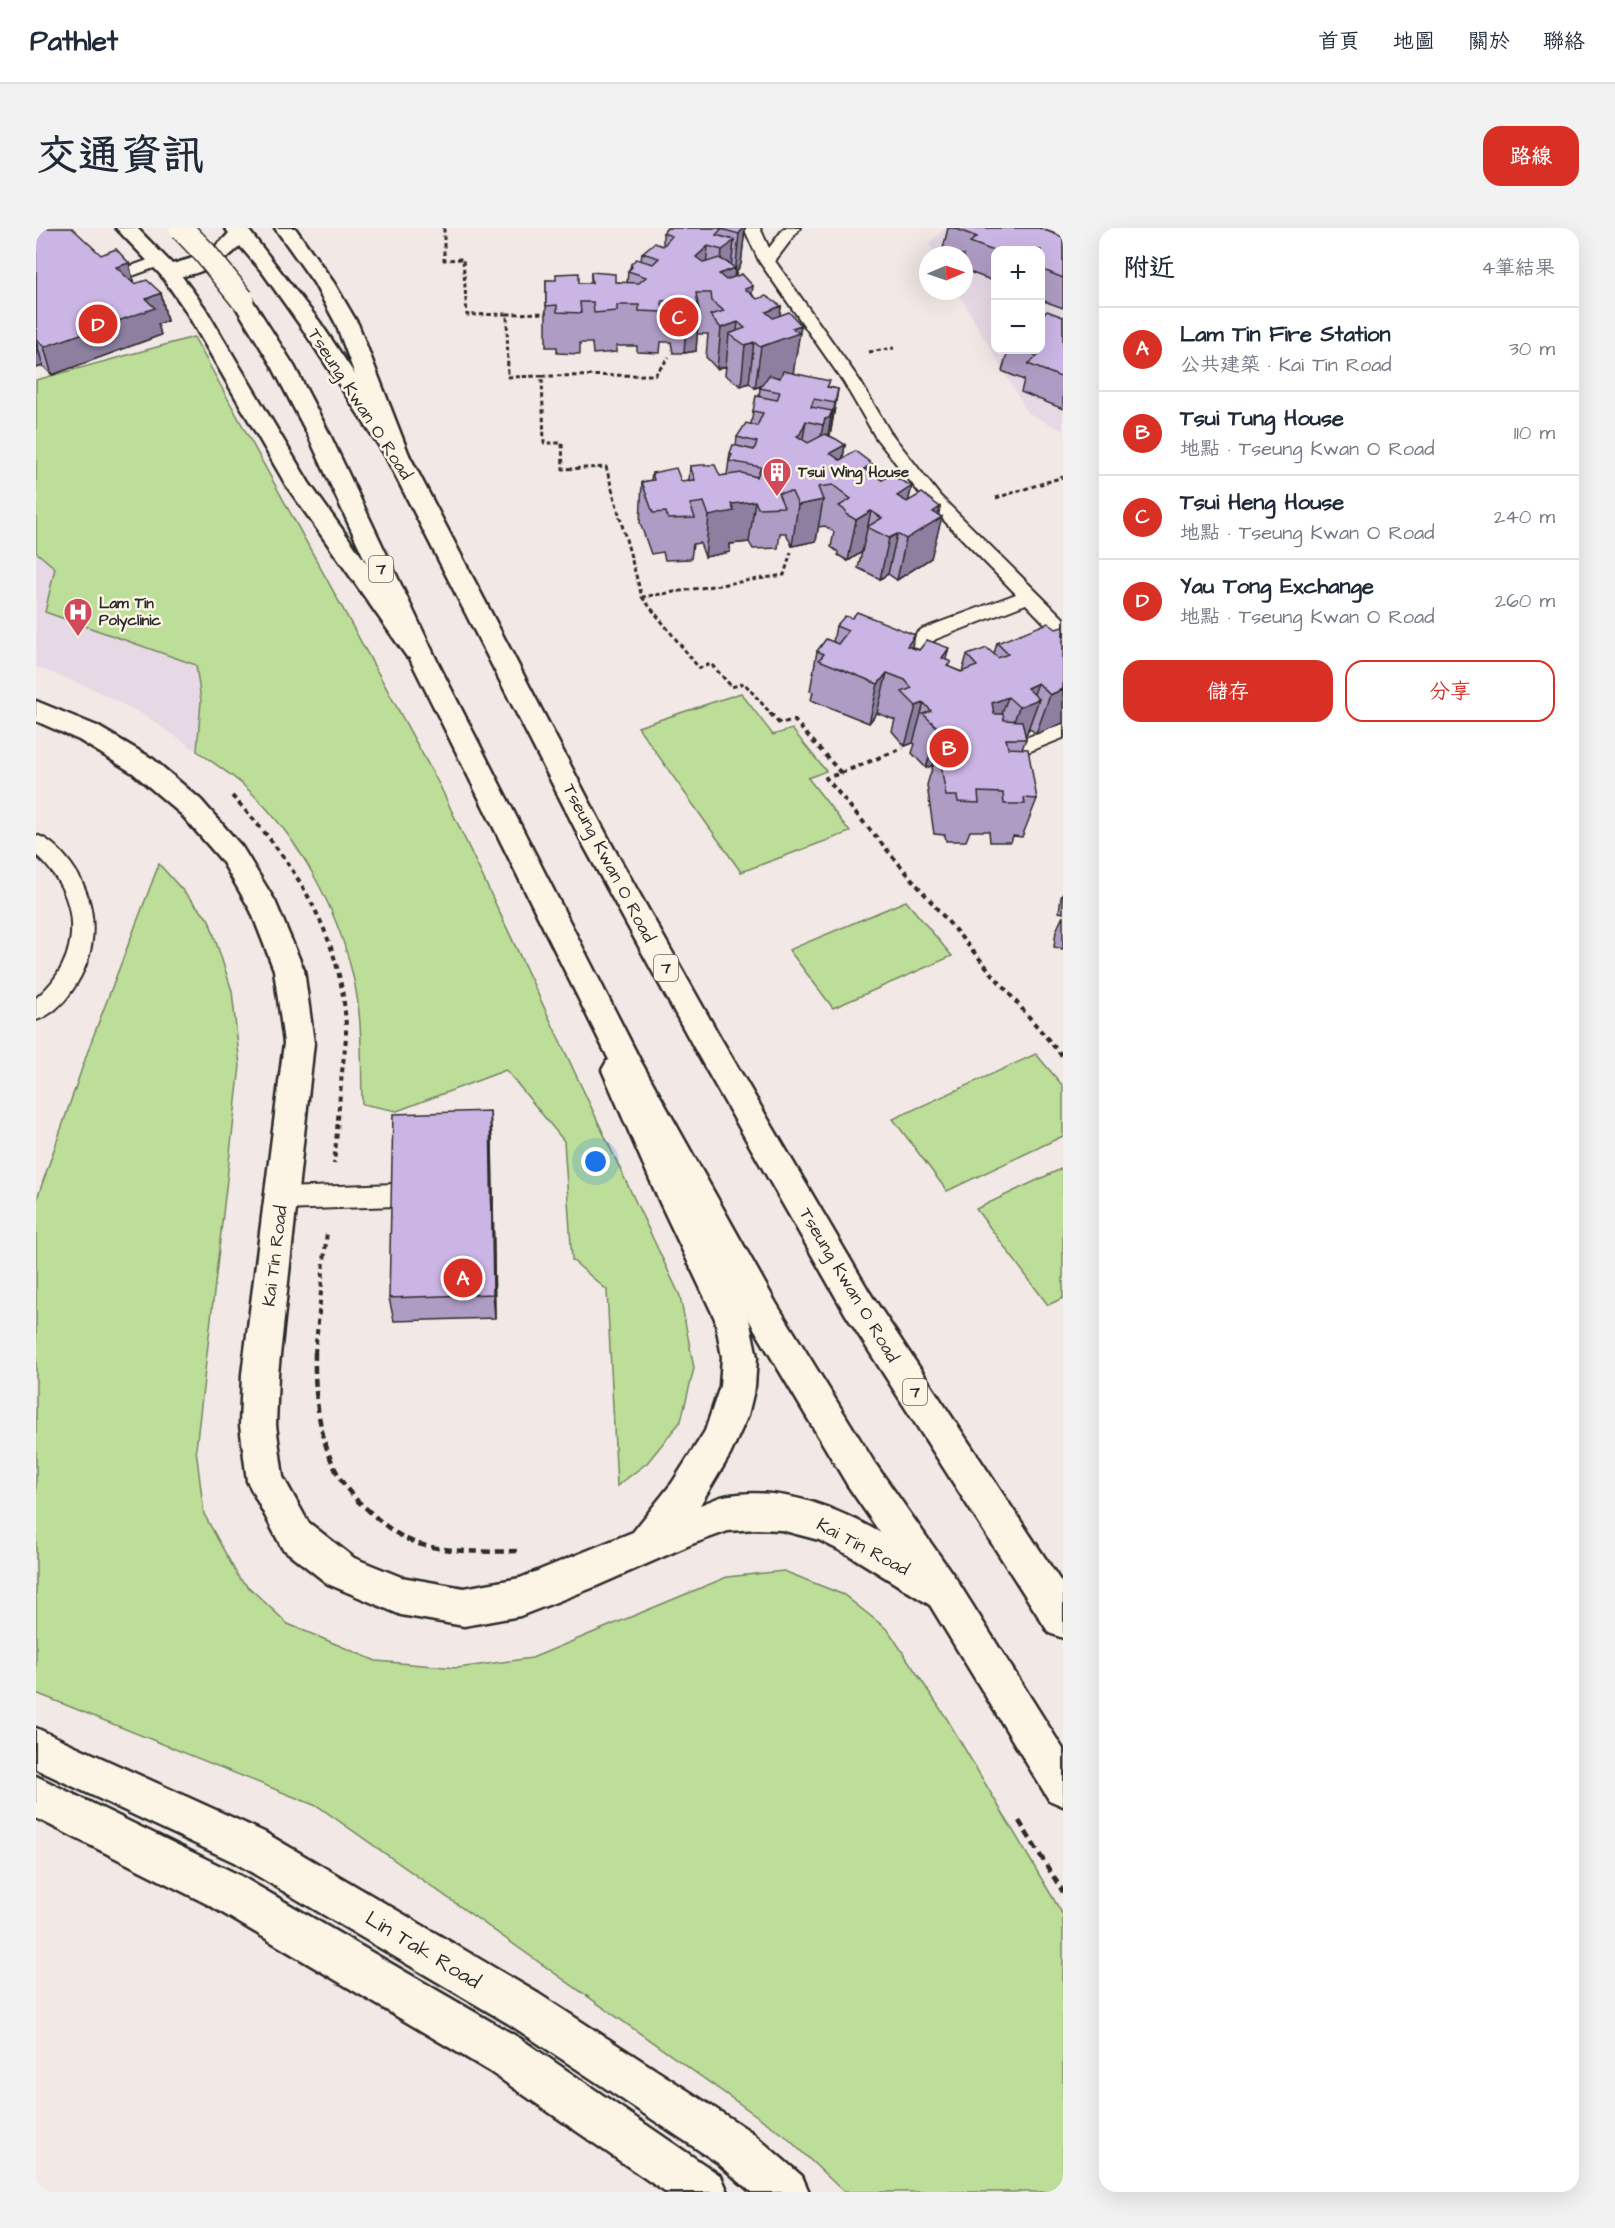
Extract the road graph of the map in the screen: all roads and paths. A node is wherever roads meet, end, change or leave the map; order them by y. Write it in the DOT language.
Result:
graph roads {
  1 [pos="126,228"];
  2 [pos="180,228"];
  3 [pos="285,228"];
  4 [pos="444,228"];
  5 [pos="753,228"];
  6 [pos="792,228"];
  7 [pos="238,230"];
  8 [pos="768,261"];
  9 [pos="163,266"];
  10 [pos="110,279"];
  11 [pos="553,313"];
  12 [pos="507,314"];
  13 [pos="669,357"];
  14 [pos="542,376"];
  15 [pos="397,455"];
  16 [pos="1063,477"];
  17 [pos="996,498"];
  18 [pos="791,552"];
  19 [pos="1028,596"];
  20 [pos="642,597"];
  21 [pos="1063,630"];
  22 [pos="426,665"];
  23 [pos="945,682"];
  24 [pos="36,710"];
  25 [pos="1063,730"];
  26 [pos="903,748"];
  27 [pos="1013,751"];
  28 [pos="841,772"];
  29 [pos="36,843"];
  30 [pos="570,953"];
  31 [pos="36,1011"];
  32 [pos="1063,1058"];
  33 [pos="396,1195"];
  34 [pos="282,1199"];
  35 [pos="643,1548"];
  36 [pos="943,1592"];
  37 [pos="1063,1619"];
  38 [pos="36,1748"];
  39 [pos="1063,1786"];
  40 [pos="36,1796"];
  41 [pos="1019,1821"];
  42 [pos="1063,1892"];
  43 [pos="705,2192"];
  44 [pos="786,2192"];
  1 -- 9 [label="main road"];
  2 -- 22 [label="main road, 7, bridge"];
  3 -- 15 [label="main road"];
  4 -- 12 [label="path"];
  5 -- 8 [label="lane"];
  6 -- 8 [label="lane"];
  7 -- 9 [label="main road"];
  7 -- 15 [label="main road, Tseung Kwan O Road / 7"];
  8 -- 19 [label="lane"];
  9 -- 10 [label="lane"];
  9 -- 22 [label="main road"];
  11 -- 12 [label="path"];
  12 -- 14 [label="path"];
  13 -- 14 [label="path"];
  14 -- 20 [label="path"];
  15 -- 37 [label="main road, Tseung Kwan O Road / 7"];
  16 -- 17 [label="path"];
  18 -- 20 [label="path"];
  19 -- 21 [label="lane"];
  19 -- 23 [label="lane"];
  20 -- 28 [label="path"];
  22 -- 30 [label="main road, 7"];
  24 -- 34 [label="main road, Kai Tin Road"];
  25 -- 27 [label="lane"];
  26 -- 28 [label="path"];
  28 -- 32 [label="path"];
  29 -- 31 [label="lane"];
  30 -- 35 [label="main road, Kai Tin Road"];
  30 -- 36 [label="main road, 7"];
  33 -- 34 [label="lane"];
  34 -- 35 [label="main road, Kai Tin Road"];
  35 -- 36 [label="main road, Kai Tin Road"];
  36 -- 39 [label="main road, 7"];
  38 -- 44 [label="main road, Lin Tak Road"];
  40 -- 43 [label="main road"];
  41 -- 42 [label="path"];
}
